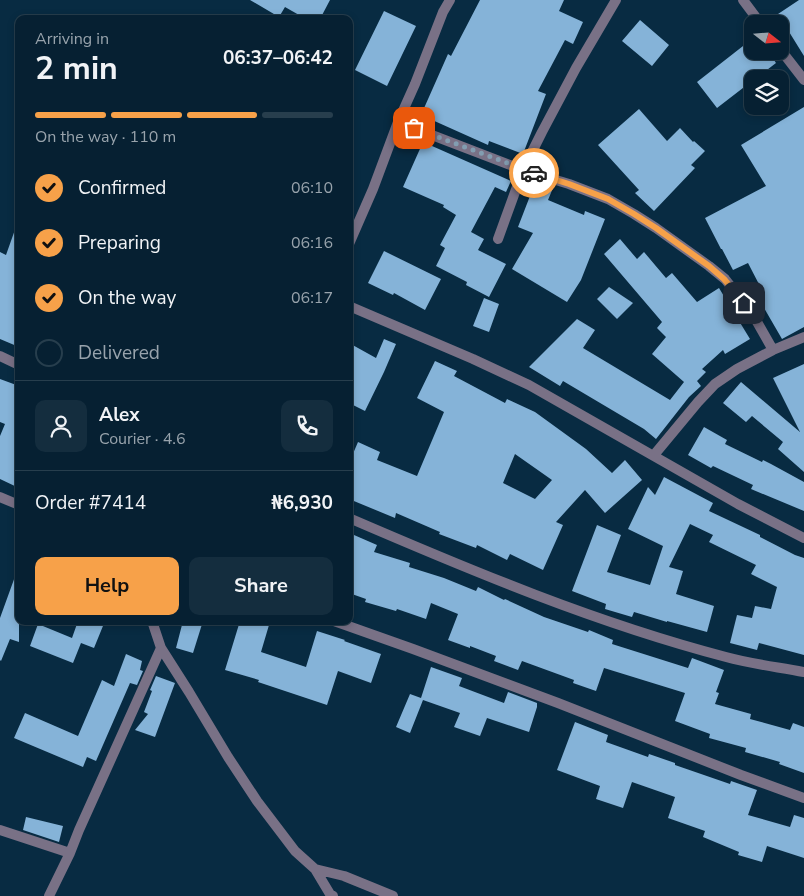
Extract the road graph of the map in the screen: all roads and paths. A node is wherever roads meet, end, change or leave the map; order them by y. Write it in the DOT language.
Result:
graph roads {
  1 [pos="450,0"];
  2 [pos="616,0"];
  3 [pos="743,0"];
  4 [pos="754,15"];
  5 [pos="789,60"];
  6 [pos="804,80"];
  7 [pos="398,122"];
  8 [pos="523,170"];
  9 [pos="353,235"];
  10 [pos="498,239"];
  11 [pos="353,308"];
  12 [pos="804,337"];
  13 [pos="773,350"];
  14 [pos="0,356"];
  15 [pos="15,363"];
  16 [pos="654,456"];
  17 [pos="0,497"];
  18 [pos="15,503"];
  19 [pos="353,520"];
  20 [pos="804,538"];
  21 [pos="153,625"];
  22 [pos="345,625"];
  23 [pos="161,648"];
  24 [pos="804,672"];
  25 [pos="804,798"];
  26 [pos="0,830"];
  27 [pos="70,853"];
  28 [pos="314,869"];
  29 [pos="49,896"];
  30 [pos="333,896"];
  31 [pos="393,896"];
  1 -- 7 [label="street"];
  2 -- 8 [label="street"];
  3 -- 4 [label="street"];
  5 -- 6 [label="street"];
  7 -- 8 [label="street"];
  7 -- 9 [label="street"];
  8 -- 10 [label="street"];
  8 -- 13 [label="street"];
  11 -- 16 [label="street"];
  12 -- 13 [label="street"];
  13 -- 16 [label="street"];
  14 -- 15 [label="street"];
  16 -- 20 [label="street"];
  17 -- 18 [label="street"];
  19 -- 24 [label="street"];
  21 -- 23 [label="street"];
  22 -- 25 [label="street"];
  23 -- 27 [label="street"];
  23 -- 28 [label="street"];
  26 -- 27 [label="street"];
  27 -- 29 [label="street"];
  28 -- 30 [label="street"];
  28 -- 31 [label="street"];
}
